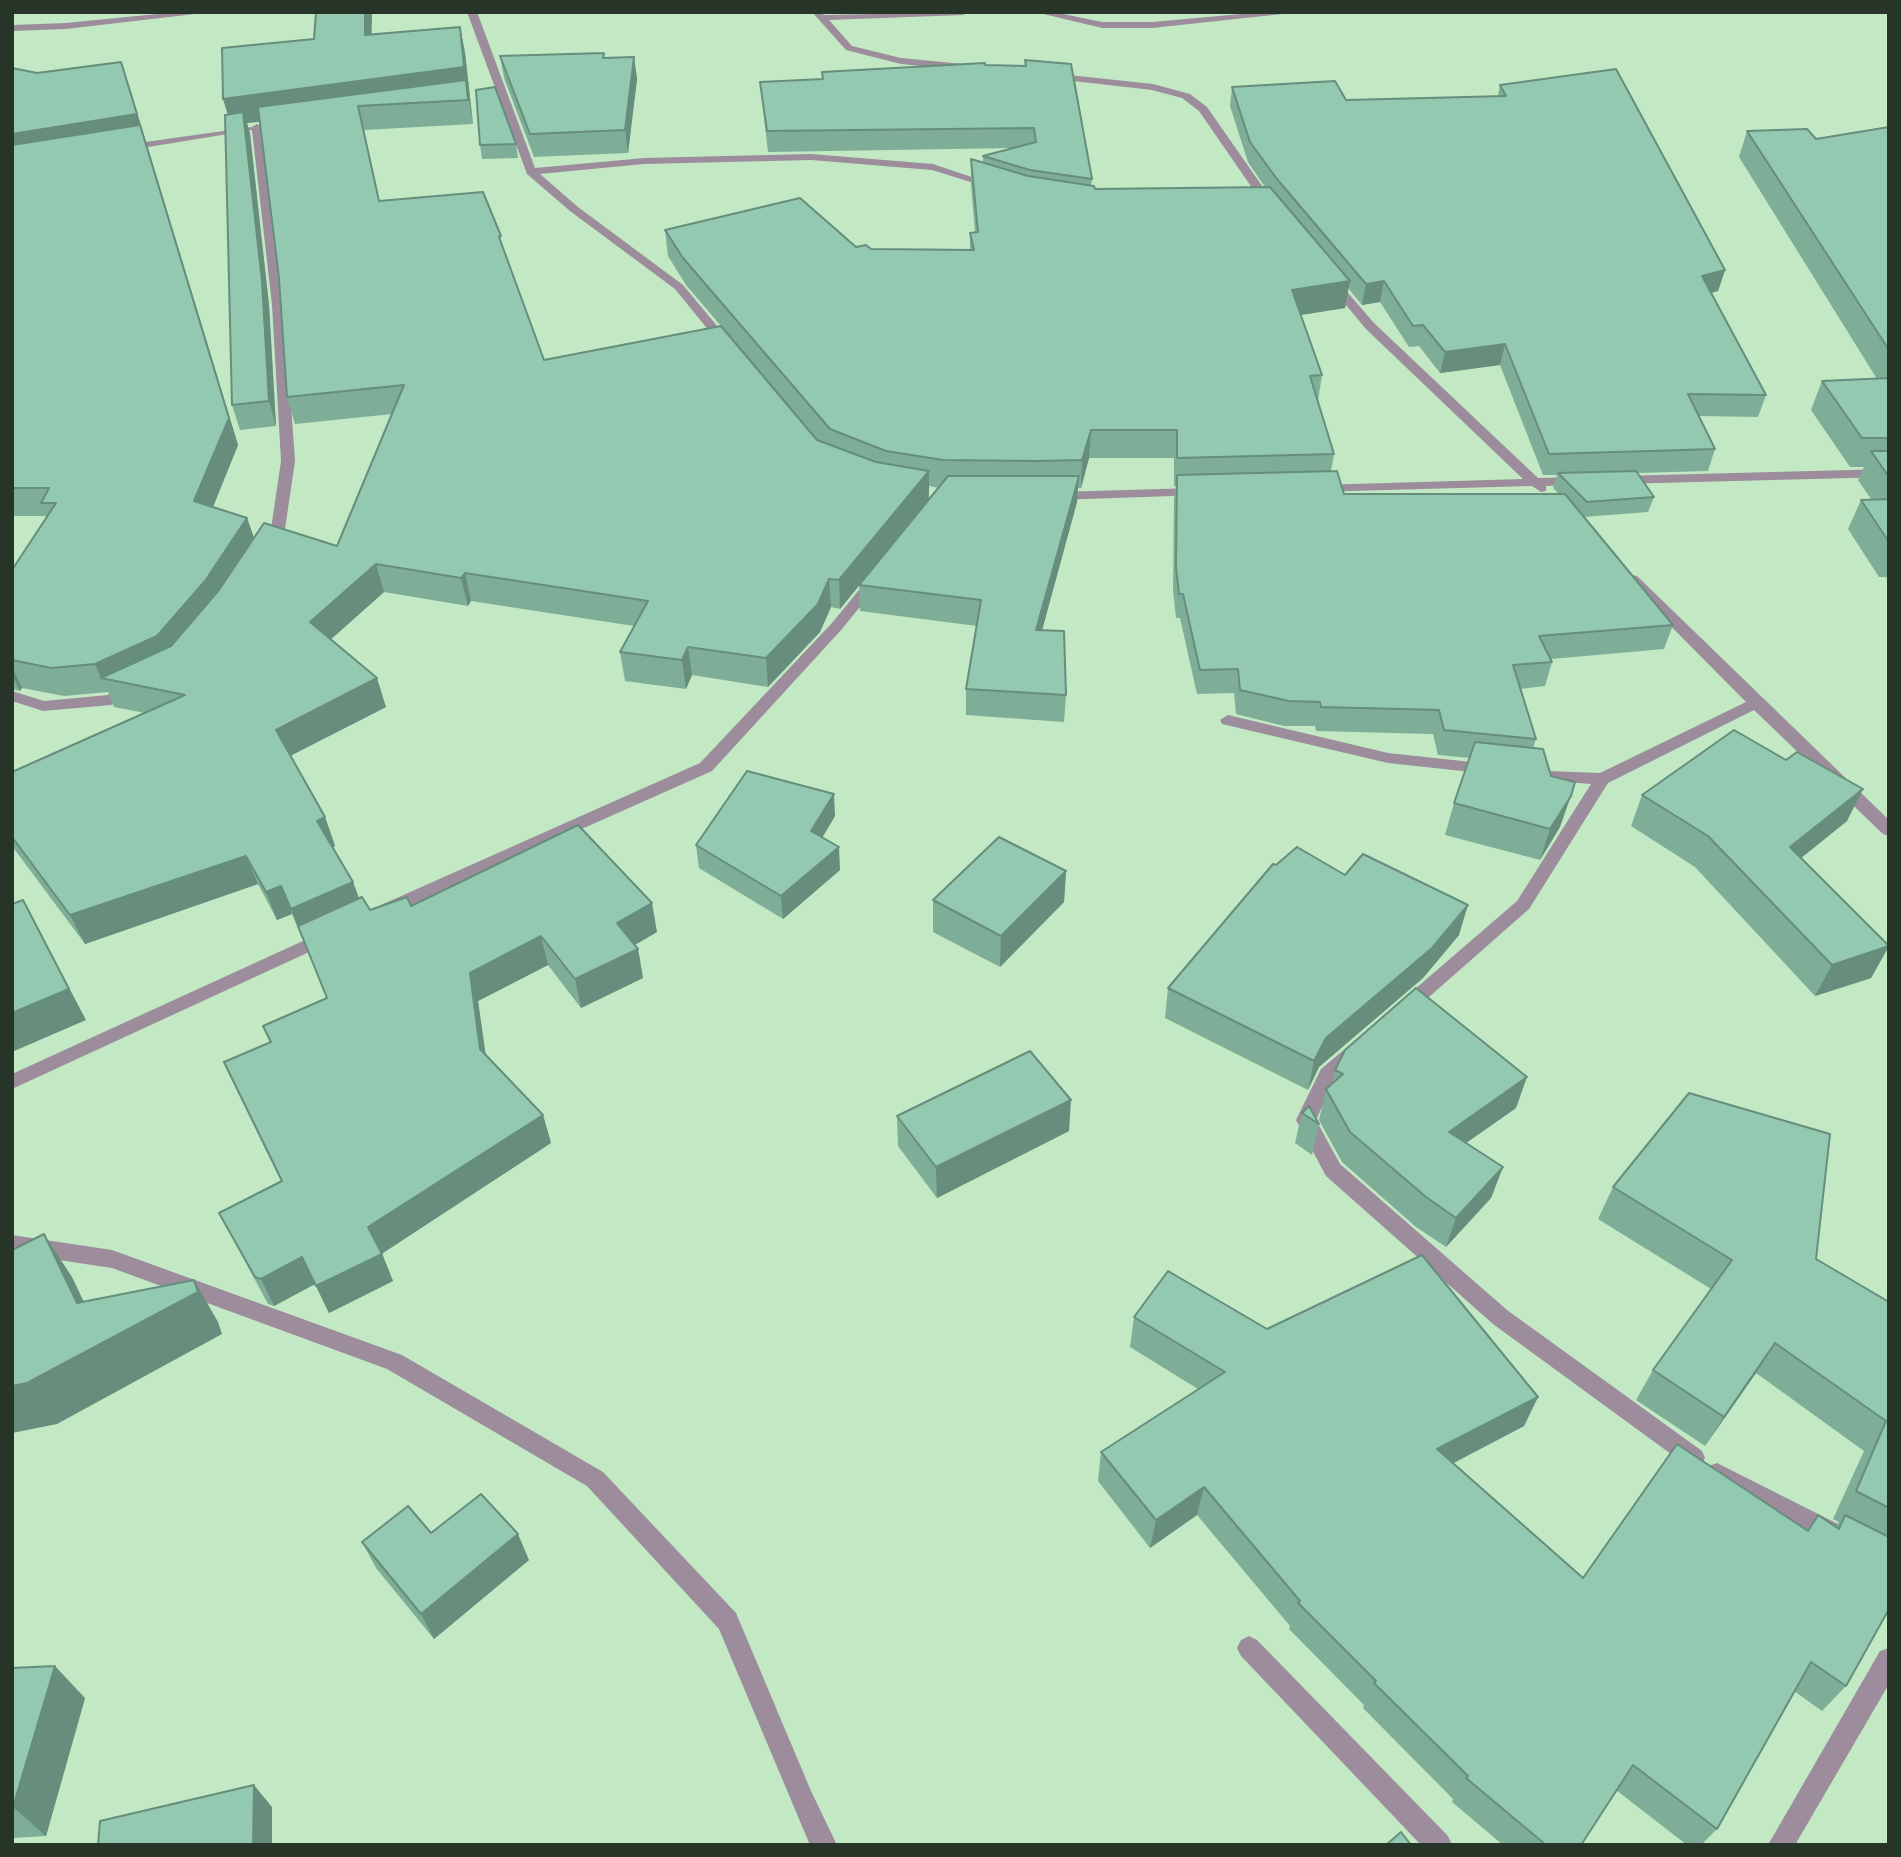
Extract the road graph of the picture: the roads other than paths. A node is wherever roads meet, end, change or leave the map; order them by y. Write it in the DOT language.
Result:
graph roads {
  1 [pos="208,12"];
  2 [pos="472,12"];
  3 [pos="963,12"];
  4 [pos="1039,12"];
  5 [pos="1297,12"];
  6 [pos="819,15"];
  7 [pos="12,28"];
  8 [pos="980,69"];
  9 [pos="1033,75"];
  10 [pos="502,96"];
  11 [pos="488,97"];
  12 [pos="108,151"];
  13 [pos="531,172"];
  14 [pos="1004,189"];
  15 [pos="1276,214"];
  16 [pos="1327,275"];
  17 [pos="739,359"];
  18 [pos="1889,473"];
  19 [pos="1536,483"];
  20 [pos="1300,489"];
  21 [pos="1217,491"];
  22 [pos="1037,496"];
  23 [pos="1555,502"];
  24 [pos="257,561"];
  25 [pos="1622,569"];
  26 [pos="881,572"];
  27 [pos="143,685"];
  28 [pos="12,696"];
  29 [pos="1756,703"];
  30 [pos="1228,720"];
  31 [pos="1602,779"];
  32 [pos="1889,830"];
  33 [pos="372,915"];
  34 [pos="348,927"];
  35 [pos="1390,1021"];
  36 [pos="1369,1039"];
  37 [pos="12,1082"];
  38 [pos="12,1244"];
  39 [pos="1853,1545"];
  40 [pos="1249,1648"];
  41 [pos="1889,1660"];
  42 [pos="824,1845"];
  43 [pos="1439,1845"];
  44 [pos="1781,1845"];
  1 -- 7 [label="street"];
  2 -- 10 [label="street"];
  3 -- 6 [label="street"];
  4 -- 5 [label="street"];
  6 -- 8 [label="street"];
  9 -- 15 [label="street"];
  10 -- 11 [label="street"];
  10 -- 13 [label="street"];
  12 -- 24 [label="street"];
  13 -- 14 [label="street"];
  13 -- 17 [label="street"];
  16 -- 19 [label="street"];
  18 -- 19 [label="street"];
  19 -- 20 [label="street"];
  19 -- 23 [label="street"];
  21 -- 22 [label="street"];
  25 -- 29 [label="street"];
  26 -- 33 [label="street"];
  27 -- 28 [label="street"];
  29 -- 31 [label="street"];
  29 -- 32 [label="street"];
  30 -- 31 [label="street"];
  31 -- 35 [label="street"];
  34 -- 37 [label="street"];
  36 -- 39 [label="street"];
  38 -- 42 [label="street"];
  40 -- 43 [label="street"];
  41 -- 44 [label="street"];
}
